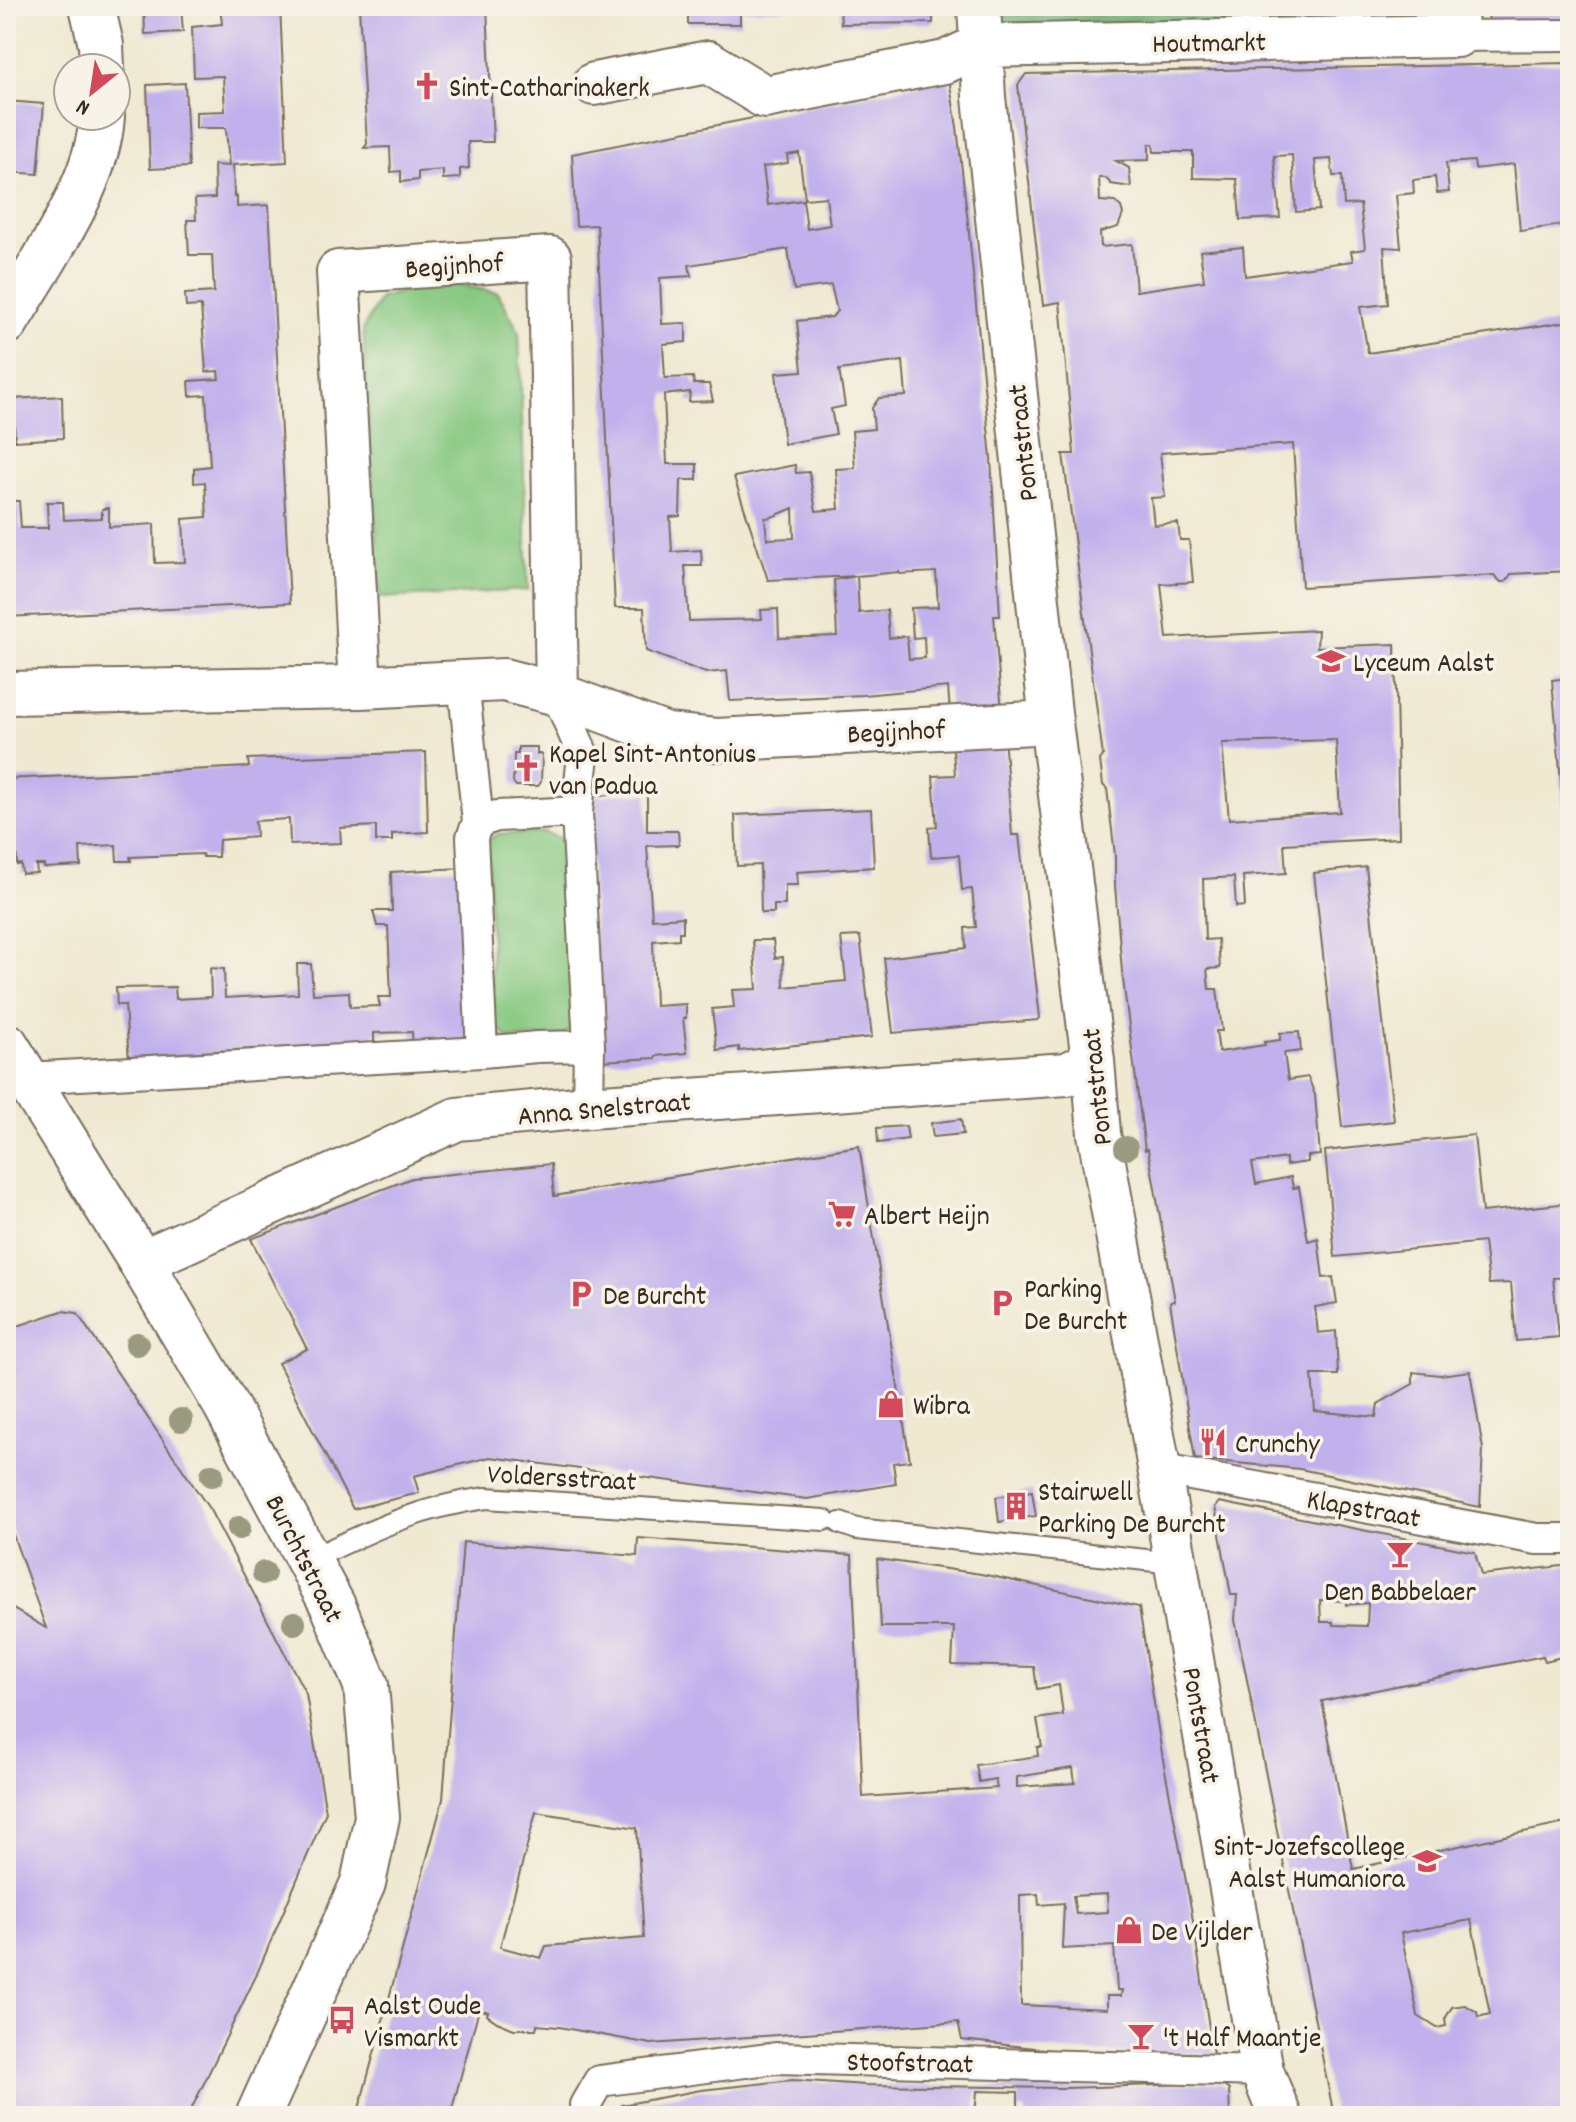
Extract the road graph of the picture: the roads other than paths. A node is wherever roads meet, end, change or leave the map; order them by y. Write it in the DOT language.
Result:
graph roads {
  1 [pos="92,6"];
  2 [pos="1456,21"];
  3 [pos="979,26"];
  4 [pos="1570,35"];
  5 [pos="101,52"];
  6 [pos="594,84"];
  7 [pos="99,132"];
  8 [pos="6,322"];
  9 [pos="463,681"];
  10 [pos="360,687"];
  11 [pos="6,693"];
  12 [pos="557,694"];
  13 [pos="1051,722"];
  14 [pos="577,812"];
  15 [pos="478,822"];
  16 [pos="589,1046"];
  17 [pos="482,1052"];
  18 [pos="16,1061"];
  19 [pos="1093,1061"];
  20 [pos="588,1107"];
  21 [pos="141,1262"];
  22 [pos="1158,1469"];
  23 [pos="1570,1539"];
  24 [pos="309,1560"];
  25 [pos="1174,1563"];
  26 [pos="1262,2071"];
  27 [pos="258,2116"];
  28 [pos="587,2116"];
  29 [pos="1280,2116"];
  1 -- 5 [label="street"];
  2 -- 3 [label="street, Houtmarkt"];
  2 -- 4 [label="street"];
  3 -- 6 [label="street"];
  3 -- 13 [label="street, Pontstraat"];
  7 -- 8 [label="street"];
  9 -- 10 [label="street, Begijnhof"];
  9 -- 12 [label="street, Begijnhof"];
  9 -- 15 [label="street"];
  10 -- 11 [label="street, Begijnhof"];
  10 -- 12 [label="street, Begijnhof"];
  12 -- 13 [label="street, Begijnhof"];
  12 -- 14 [label="street, Begijnhof"];
  13 -- 19 [label="street, Pontstraat"];
  14 -- 15 [label="street"];
  14 -- 16 [label="street, Begijnhof"];
  15 -- 17 [label="street"];
  16 -- 17 [label="street"];
  16 -- 20 [label="street, Begijnhof"];
  17 -- 18 [label="street"];
  18 -- 21 [label="street, Burchtstraat"];
  19 -- 20 [label="street, Anna Snelstraat"];
  19 -- 22 [label="street, Pontstraat"];
  20 -- 21 [label="street, Anna Snelstraat"];
  21 -- 24 [label="street, Burchtstraat"];
  22 -- 23 [label="street, Klapstraat"];
  22 -- 25 [label="street, Pontstraat"];
  24 -- 25 [label="lane, Voldersstraat"];
  24 -- 27 [label="street, Burchtstraat"];
  25 -- 26 [label="street, Pontstraat"];
  26 -- 28 [label="street, Stoofstraat"];
  26 -- 29 [label="street, Pontstraat"];
}
